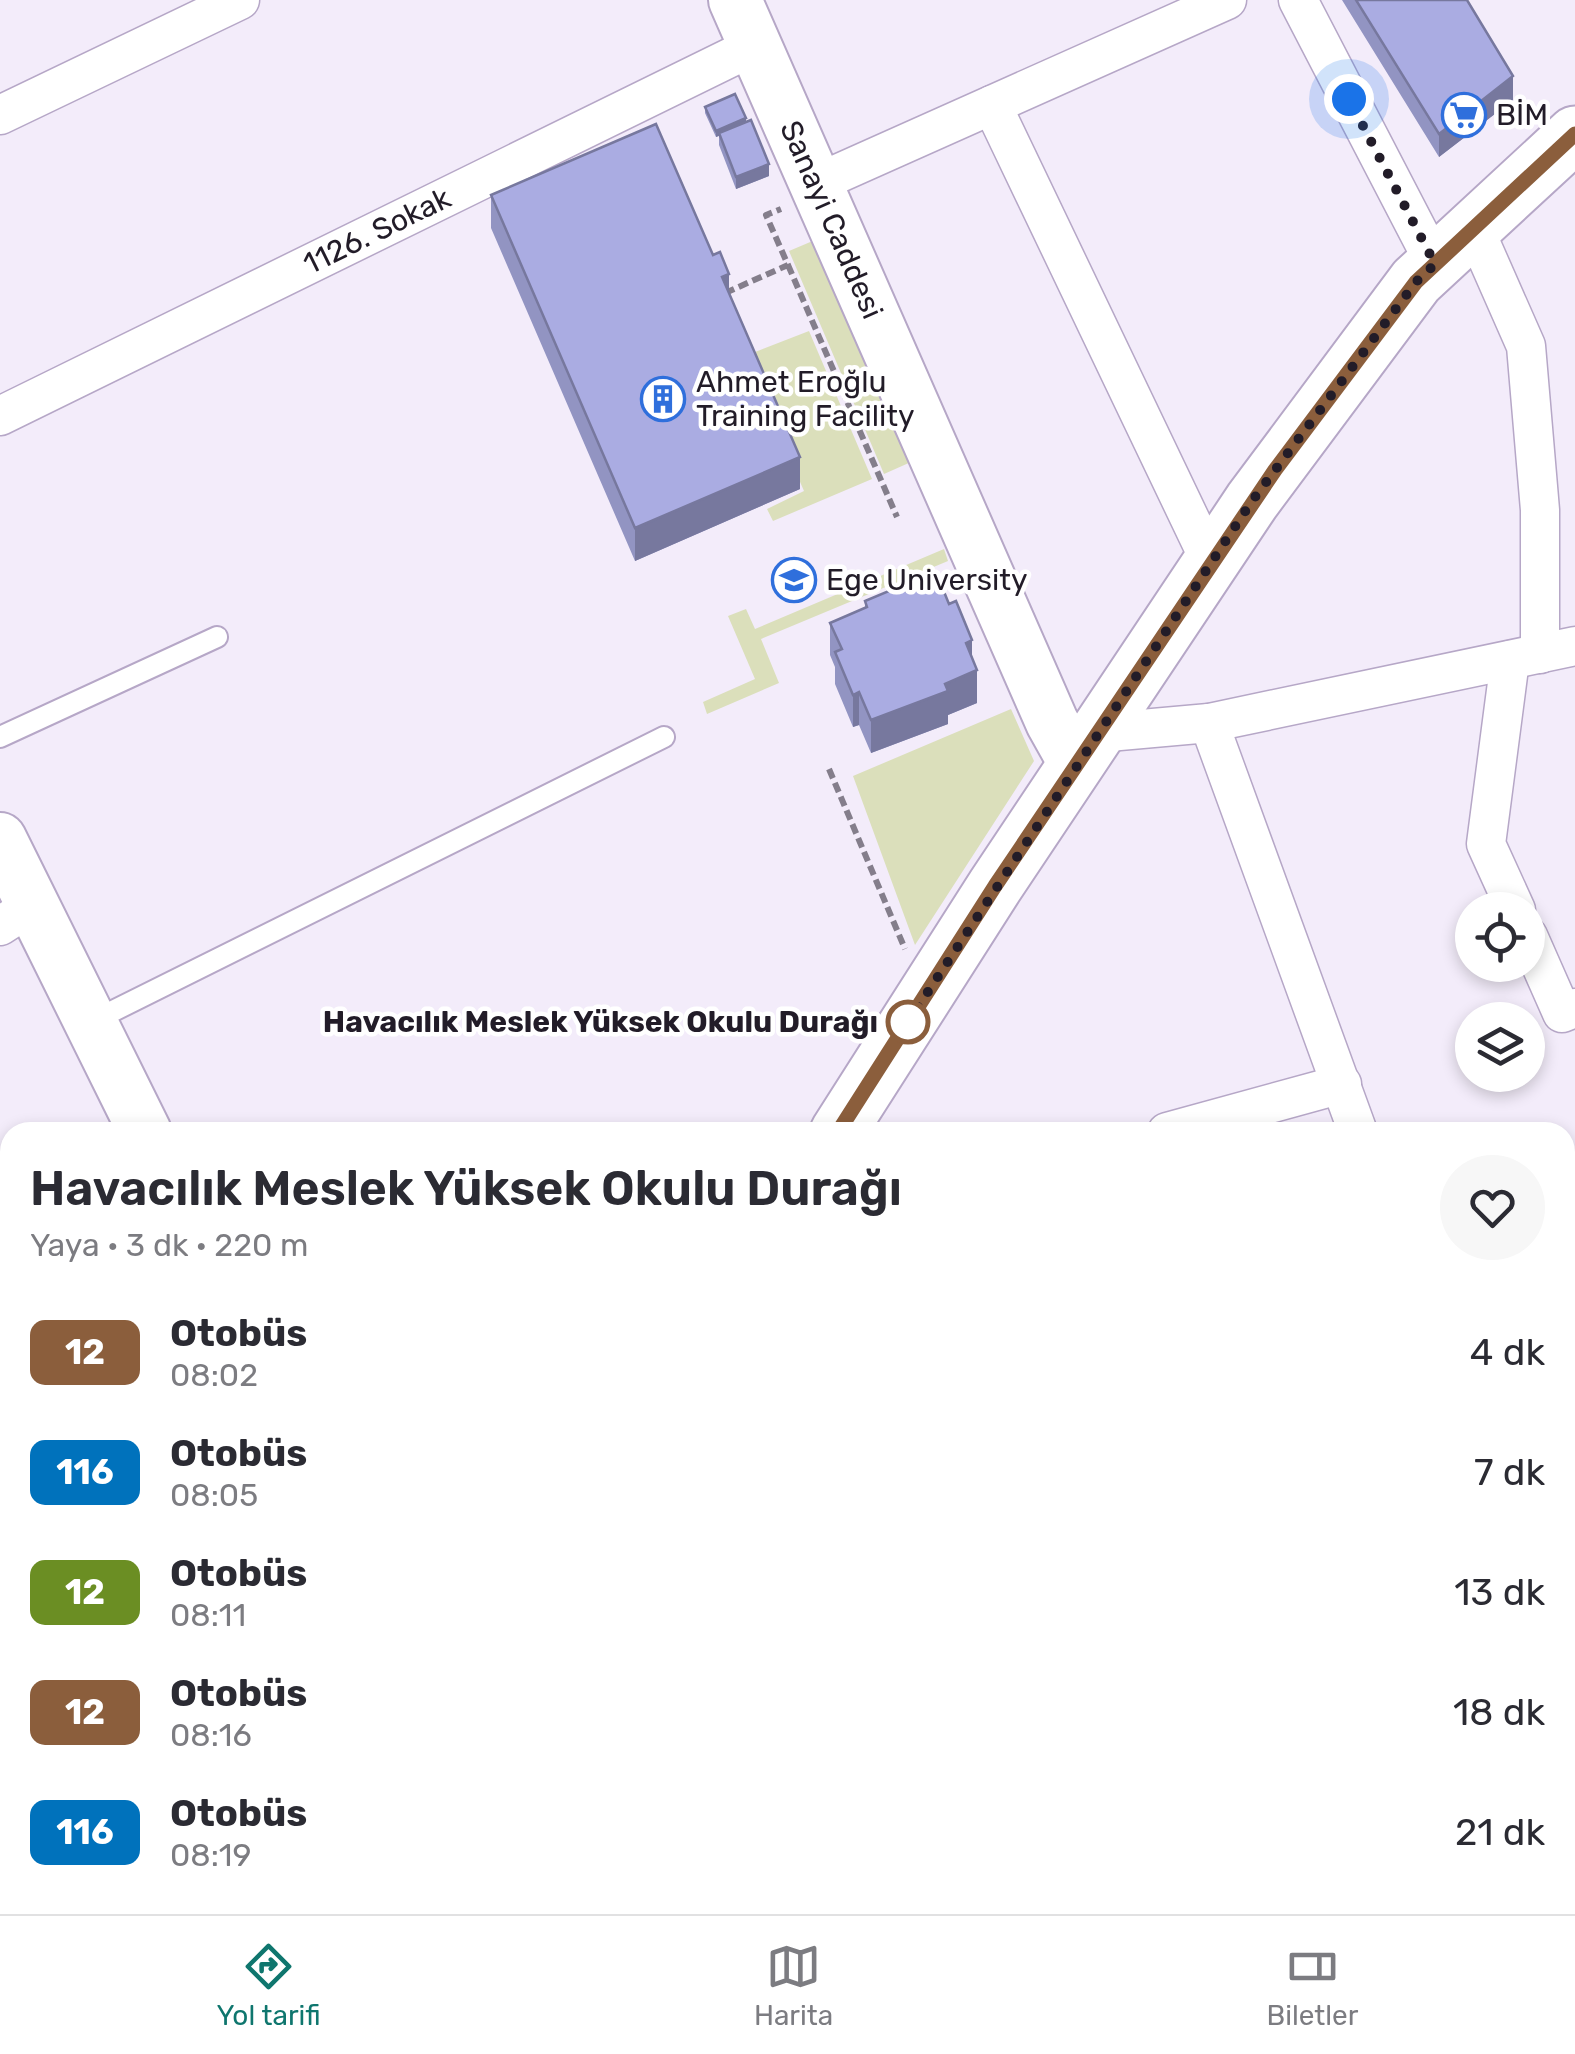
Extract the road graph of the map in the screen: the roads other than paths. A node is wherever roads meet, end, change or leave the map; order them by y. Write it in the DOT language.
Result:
graph roads {
  1 [pos="240,0"];
  2 [pos="1227,0"];
  3 [pos="1298,0"];
  4 [pos="746,23"];
  5 [pos="992,105"];
  6 [pos="0,115"];
  7 [pos="1575,134"];
  8 [pos="819,187"];
  9 [pos="1474,228"];
  10 [pos="1435,264"];
  11 [pos="0,416"];
  12 [pos="1211,562"];
  13 [pos="217,637"];
  14 [pos="1542,653"];
  15 [pos="1209,723"];
  16 [pos="0,737"];
  17 [pos="664,737"];
  18 [pos="1087,749"];
  19 [pos="0,839"];
  20 [pos="1508,892"];
  21 [pos="15,916"];
  22 [pos="1545,974"];
  23 [pos="1575,1008"];
  24 [pos="89,1022"];
  25 [pos="1342,1084"];
  26 [pos="140,1122"];
  27 [pos="845,1122"];
  28 [pos="1203,1122"];
  29 [pos="1355,1122"];
  1 -- 6 [label="street"];
  2 -- 5 [label="street"];
  3 -- 10 [label="street"];
  4 -- 8 [label="street, Sanayi Caddesi"];
  4 -- 11 [label="street, 1126. Sokak"];
  5 -- 8 [label="street"];
  5 -- 12 [label="street"];
  7 -- 9 [label="main road"];
  8 -- 18 [label="street, Sanayi Caddesi"];
  9 -- 10 [label="main road"];
  9 -- 14 [label="street"];
  10 -- 12 [label="main road"];
  12 -- 18 [label="main road"];
  13 -- 16 [label="lane"];
  14 -- 15 [label="street"];
  14 -- 20 [label="street"];
  15 -- 18 [label="street"];
  15 -- 25 [label="street"];
  17 -- 24 [label="lane"];
  18 -- 27 [label="main road"];
  19 -- 21 [label="street"];
  21 -- 24 [label="street"];
  22 -- 23 [label="street"];
  24 -- 26 [label="street"];
  25 -- 28 [label="street"];
  25 -- 29 [label="street"];
}
